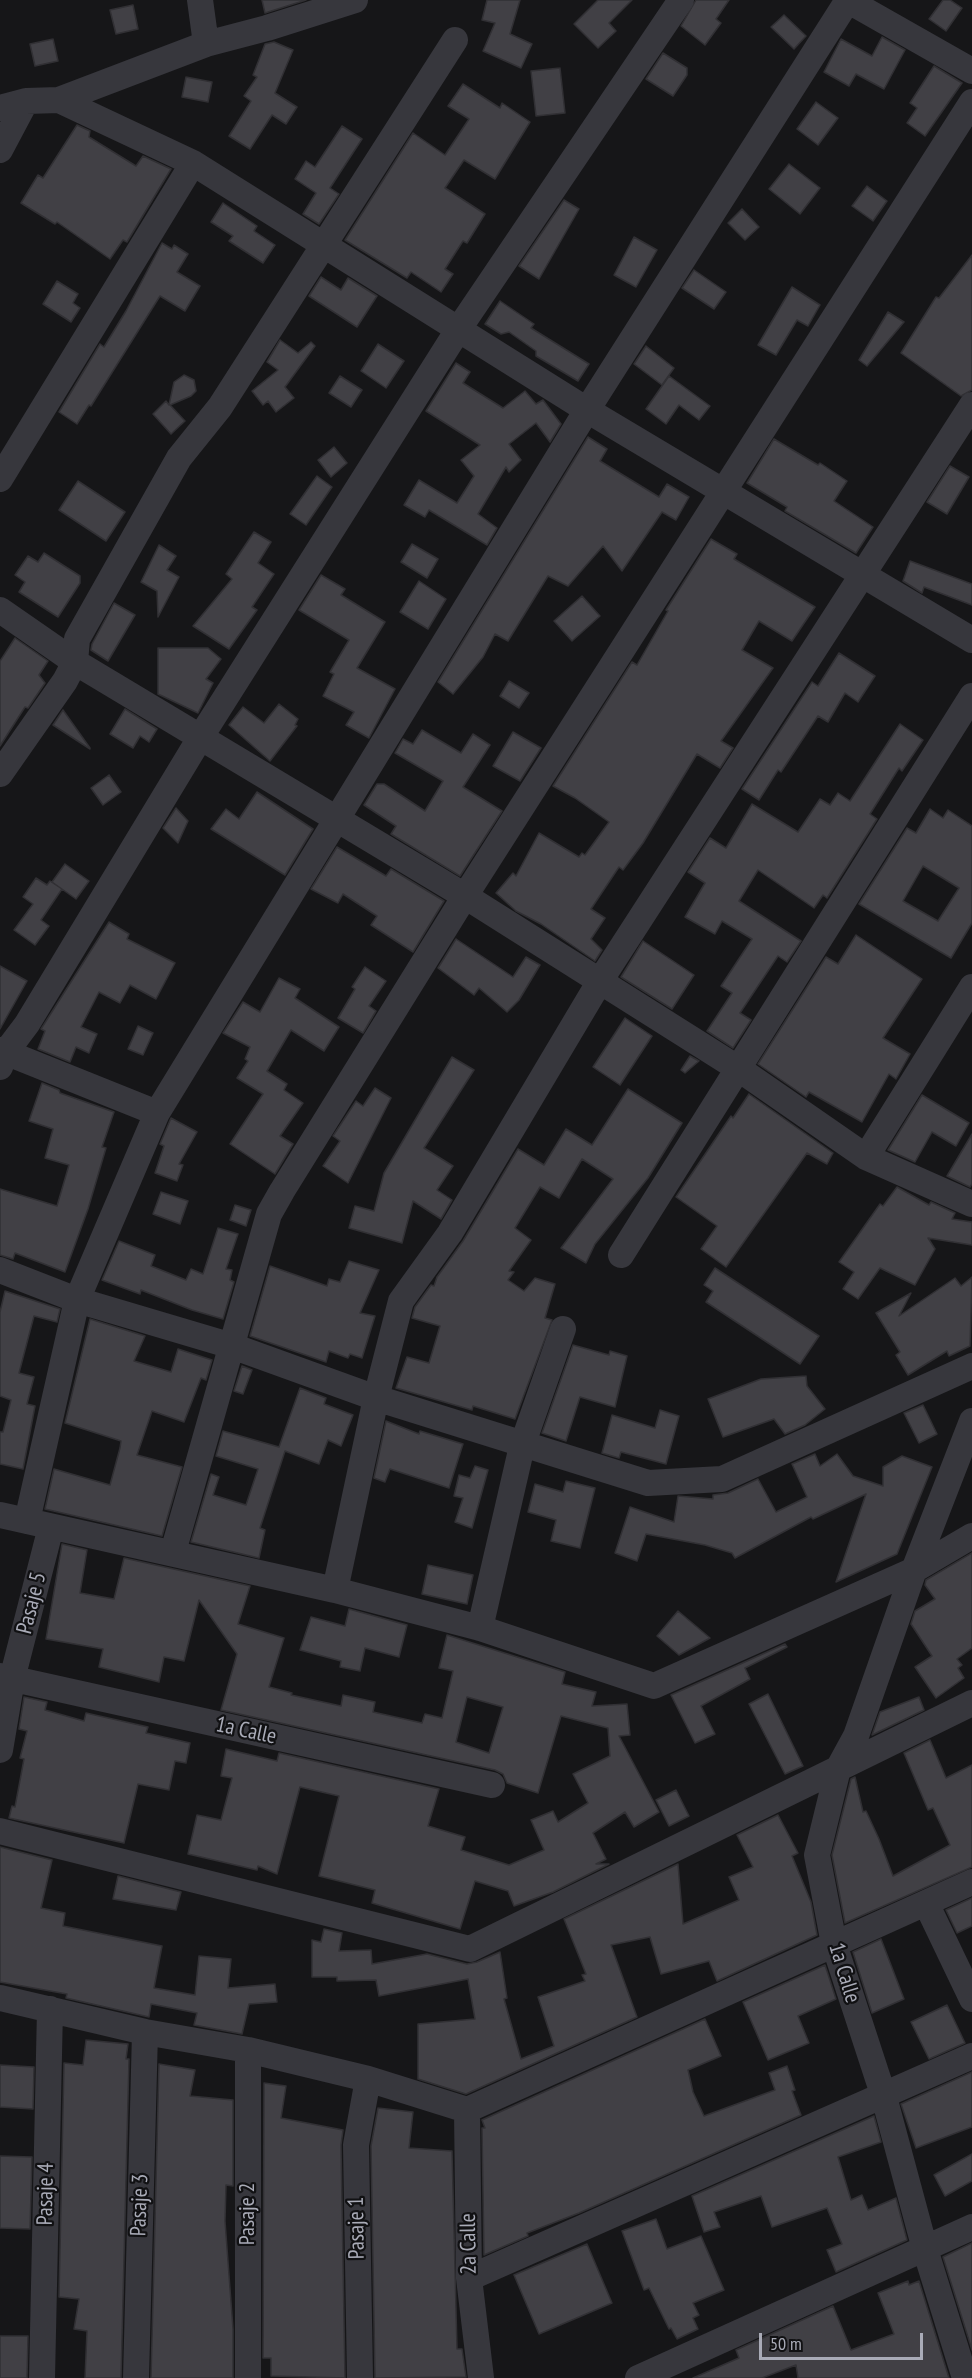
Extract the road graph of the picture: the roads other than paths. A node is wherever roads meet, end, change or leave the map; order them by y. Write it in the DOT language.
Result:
graph roads {
  1 [pos="200,0"];
  2 [pos="681,0"];
  3 [pos="847,0"];
  4 [pos="350,1"];
  5 [pos="455,40"];
  6 [pos="206,44"];
  7 [pos="972,71"];
  8 [pos="59,100"];
  9 [pos="26,101"];
  10 [pos="972,102"];
  11 [pos="0,108"];
  12 [pos="0,150"];
  13 [pos="193,163"];
  14 [pos="324,247"];
  15 [pos="458,330"];
  16 [pos="972,405"];
  17 [pos="587,410"];
  18 [pos="0,479"];
  19 [pos="723,492"];
  20 [pos="862,574"];
  21 [pos="0,610"];
  22 [pos="972,640"];
  23 [pos="75,662"];
  24 [pos="972,696"];
  25 [pos="200,738"];
  26 [pos="0,774"];
  27 [pos="337,816"];
  28 [pos="465,896"];
  29 [pos="600,981"];
  30 [pos="972,987"];
  31 [pos="2,1056"];
  32 [pos="739,1069"];
  33 [pos="157,1113"];
  34 [pos="866,1157"];
  35 [pos="972,1204"];
  36 [pos="621,1255"];
  37 [pos="0,1270"];
  38 [pos="77,1300"];
  39 [pos="563,1329"];
  40 [pos="232,1346"];
  41 [pos="972,1366"];
  42 [pos="376,1398"];
  43 [pos="972,1421"];
  44 [pos="522,1446"];
  45 [pos="0,1515"];
  46 [pos="39,1524"];
  47 [pos="972,1536"];
  48 [pos="173,1552"];
  49 [pos="914,1570"];
  50 [pos="335,1590"];
  51 [pos="480,1628"];
  52 [pos="6,1678"];
  53 [pos="972,1704"];
  54 [pos="0,1749"];
  55 [pos="838,1769"];
  56 [pos="492,1785"];
  57 [pos="0,1831"];
  58 [pos="972,1882"];
  59 [pos="926,1903"];
  60 [pos="834,1944"];
  61 [pos="0,1998"];
  62 [pos="972,1999"];
  63 [pos="50,2009"];
  64 [pos="145,2032"];
  65 [pos="248,2050"];
  66 [pos="972,2056"];
  67 [pos="368,2079"];
  68 [pos="884,2097"];
  69 [pos="467,2110"];
  70 [pos="972,2227"];
  71 [pos="925,2249"];
  72 [pos="470,2278"];
  73 [pos="42,2378"];
  74 [pos="136,2378"];
  75 [pos="248,2378"];
  76 [pos="360,2378"];
  77 [pos="481,2378"];
  78 [pos="638,2378"];
  79 [pos="965,2378"];
  1 -- 6 [label="street"];
  2 -- 15 [label="street"];
  3 -- 7 [label="street"];
  3 -- 17 [label="street, Pasaje 5"];
  4 -- 6 [label="street"];
  5 -- 14 [label="street"];
  6 -- 8 [label="street"];
  8 -- 9 [label="street"];
  8 -- 13 [label="street"];
  9 -- 11 [label="street"];
  9 -- 12 [label="street"];
  10 -- 19 [label="street"];
  13 -- 14 [label="street"];
  13 -- 18 [label="street"];
  14 -- 15 [label="street"];
  14 -- 23 [label="street"];
  15 -- 17 [label="street"];
  15 -- 25 [label="street"];
  16 -- 20 [label="street"];
  17 -- 19 [label="street"];
  17 -- 27 [label="street, Pasaje 5"];
  19 -- 20 [label="street"];
  19 -- 28 [label="street"];
  20 -- 22 [label="street"];
  20 -- 29 [label="street"];
  21 -- 23 [label="street"];
  23 -- 25 [label="street"];
  23 -- 26 [label="street"];
  24 -- 32 [label="street"];
  25 -- 27 [label="street"];
  25 -- 31 [label="street"];
  27 -- 28 [label="street"];
  27 -- 33 [label="street, Pasaje 5"];
  28 -- 29 [label="street"];
  28 -- 40 [label="street"];
  29 -- 32 [label="street"];
  29 -- 42 [label="street"];
  30 -- 34 [label="street"];
  31 -- 33 [label="street"];
  32 -- 34 [label="street"];
  32 -- 36 [label="street"];
  33 -- 38 [label="street, Pasaje 5"];
  34 -- 35 [label="street"];
  37 -- 38 [label="street"];
  38 -- 40 [label="street"];
  38 -- 46 [label="street, Pasaje 5"];
  39 -- 44 [label="street"];
  40 -- 42 [label="street"];
  40 -- 48 [label="street"];
  41 -- 44 [label="street"];
  42 -- 44 [label="street"];
  42 -- 50 [label="street"];
  43 -- 49 [label="street, 1a Calle"];
  44 -- 51 [label="street"];
  45 -- 46 [label="street"];
  46 -- 48 [label="street"];
  46 -- 52 [label="street, Pasaje 5"];
  47 -- 49 [label="street"];
  48 -- 50 [label="street"];
  49 -- 51 [label="street"];
  49 -- 55 [label="street, 1a Calle"];
  50 -- 51 [label="street"];
  52 -- 54 [label="street, Pasaje 5"];
  52 -- 56 [label="street, 1a Calle"];
  53 -- 55 [label="street"];
  55 -- 57 [label="street"];
  55 -- 60 [label="street, 1a Calle"];
  58 -- 59 [label="street"];
  59 -- 60 [label="street"];
  59 -- 62 [label="street"];
  60 -- 68 [label="street, 1a Calle"];
  60 -- 69 [label="street"];
  61 -- 63 [label="street"];
  63 -- 64 [label="street"];
  63 -- 73 [label="street, Pasaje 4"];
  64 -- 65 [label="street"];
  64 -- 74 [label="street, Pasaje 3"];
  65 -- 67 [label="street"];
  65 -- 75 [label="street, Pasaje 2"];
  66 -- 68 [label="street"];
  67 -- 69 [label="street"];
  67 -- 76 [label="street, Pasaje 1"];
  68 -- 71 [label="street, 1a Calle"];
  68 -- 72 [label="street"];
  69 -- 72 [label="street, 2a Calle"];
  70 -- 71 [label="street"];
  71 -- 78 [label="street"];
  71 -- 79 [label="street, 1a Calle"];
  72 -- 77 [label="street, 2a Calle"];
}
